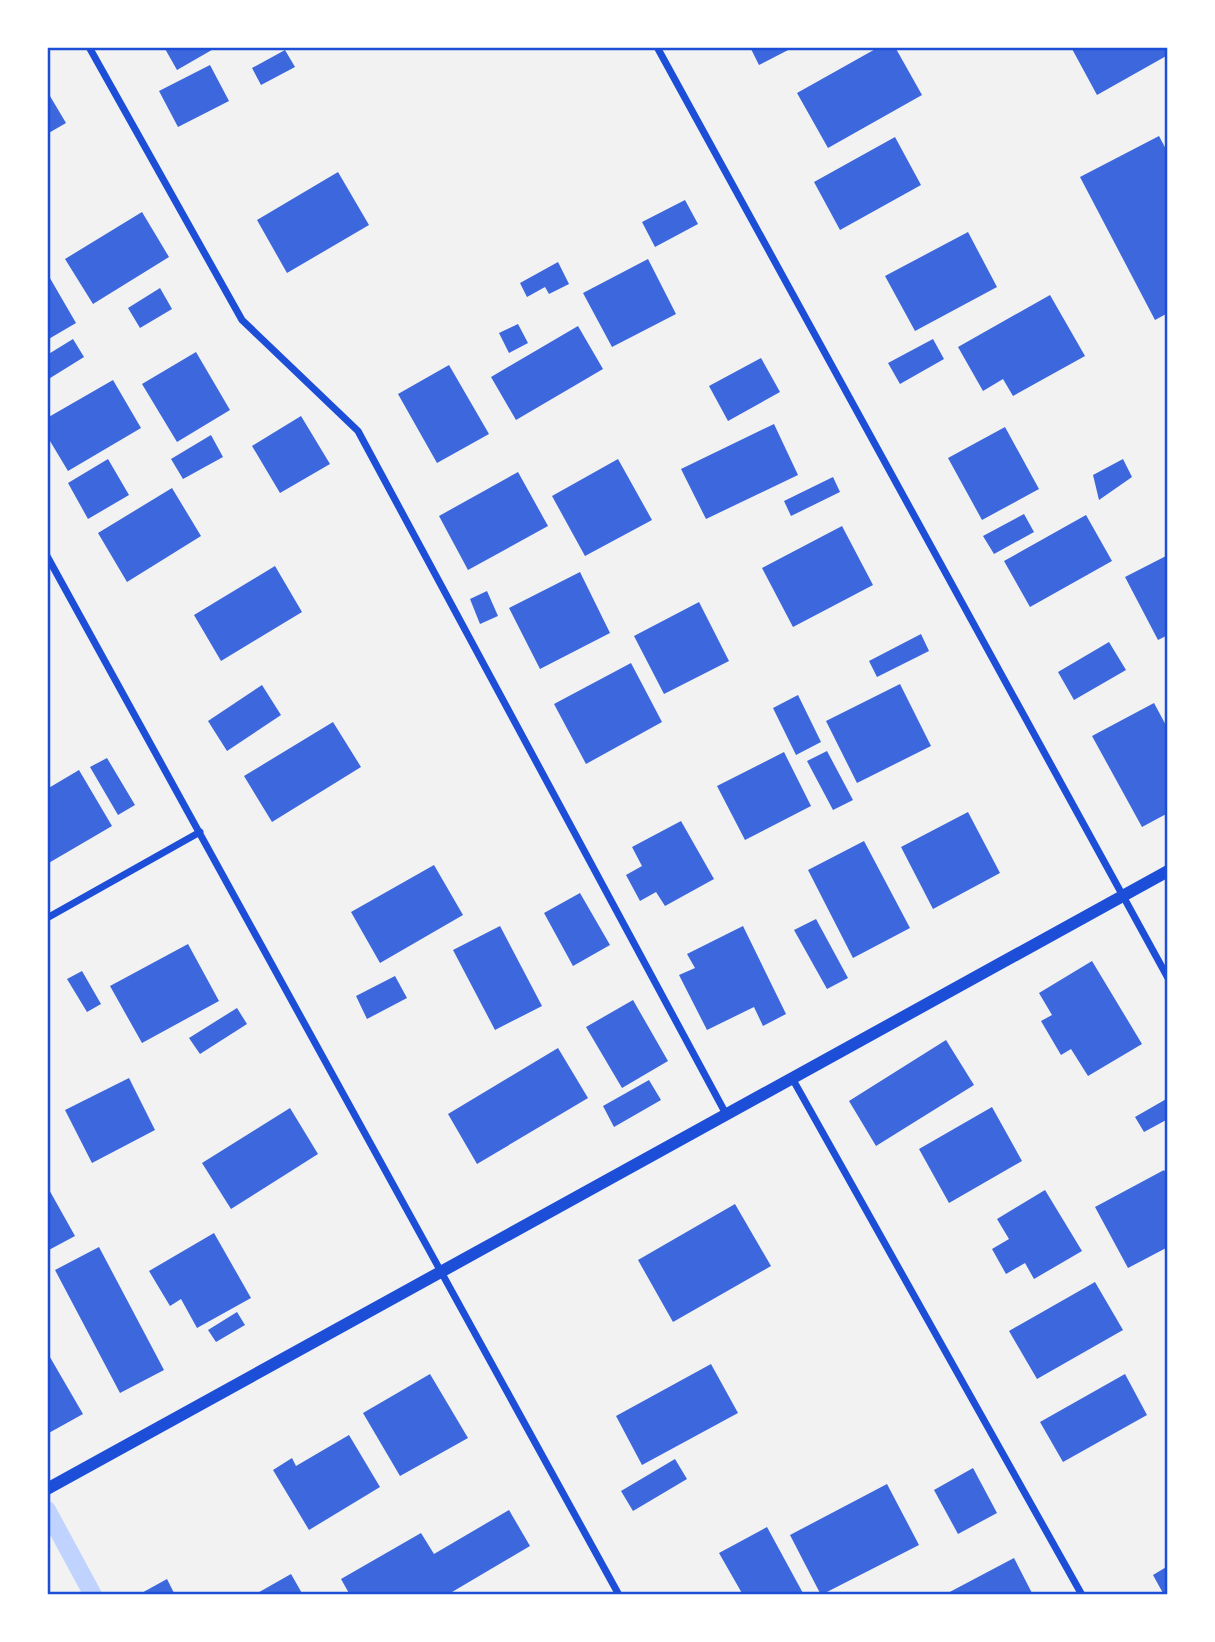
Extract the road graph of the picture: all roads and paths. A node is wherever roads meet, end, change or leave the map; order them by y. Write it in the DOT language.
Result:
graph roads {
  1 [pos="89,47"];
  2 [pos="657,47"];
  3 [pos="47,556"];
  4 [pos="200,832"];
  5 [pos="1168,871"];
  6 [pos="1124,895"];
  7 [pos="47,918"];
  8 [pos="1168,978"];
  9 [pos="792,1078"];
  10 [pos="726,1114"];
  11 [pos="442,1271"];
  12 [pos="47,1489"];
  13 [pos="619,1595"];
  14 [pos="1082,1595"];
  1 -- 10 [label="street"];
  2 -- 6 [label="street"];
  3 -- 4 [label="street"];
  4 -- 7 [label="street"];
  4 -- 11 [label="street"];
  5 -- 6 [label="street"];
  6 -- 8 [label="street"];
  6 -- 9 [label="street"];
  9 -- 10 [label="street"];
  9 -- 14 [label="street"];
  10 -- 11 [label="street"];
  11 -- 12 [label="street"];
  11 -- 13 [label="street"];
}
